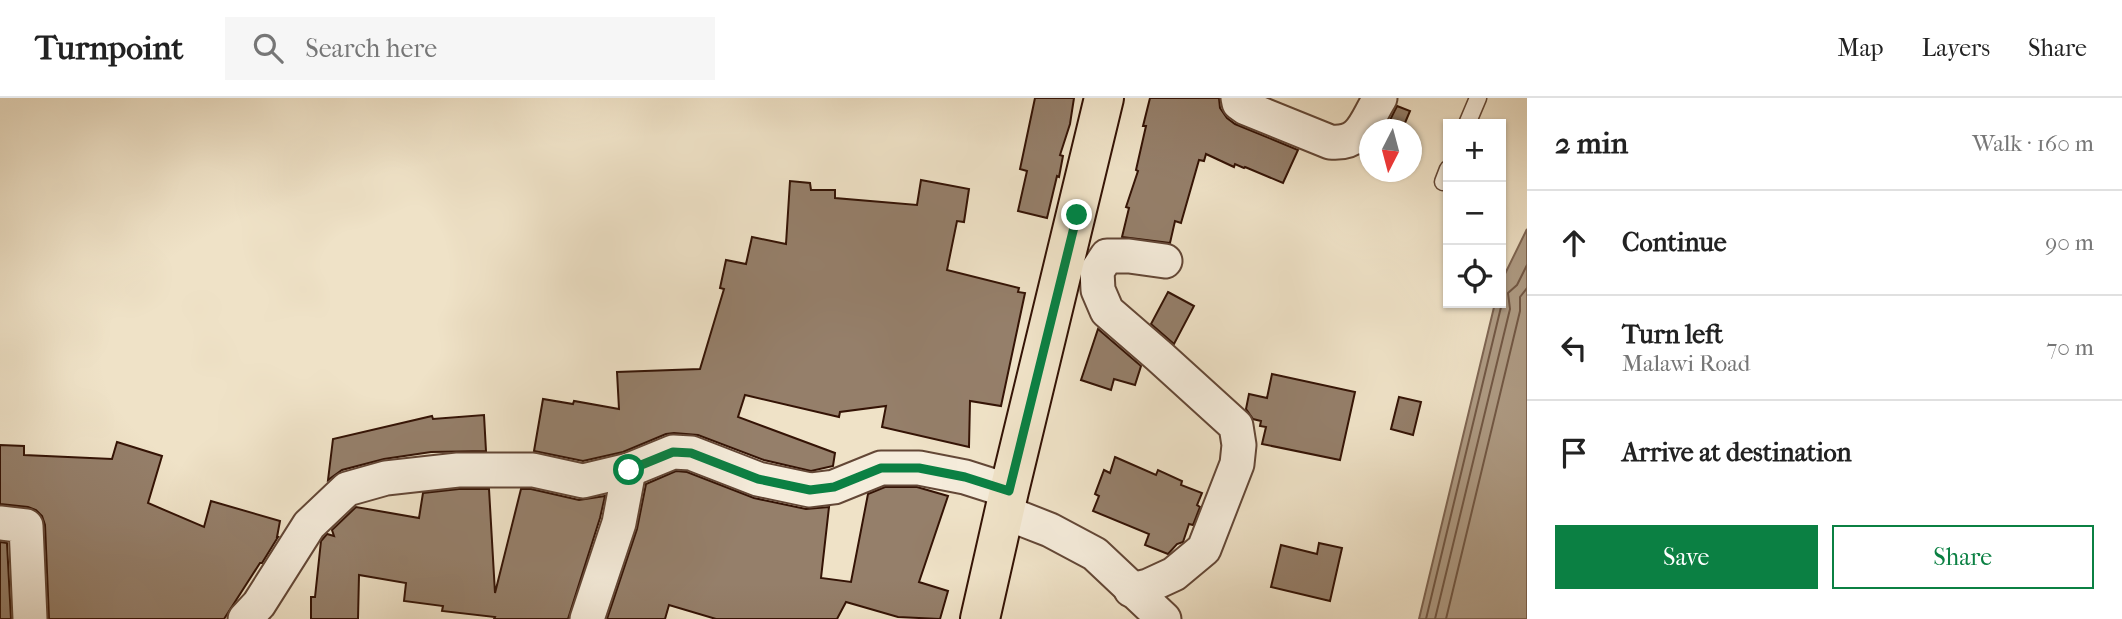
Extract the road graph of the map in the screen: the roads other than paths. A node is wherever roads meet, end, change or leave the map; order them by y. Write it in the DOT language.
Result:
graph roads {
  1 [pos="1104,98"];
  2 [pos="1238,98"];
  3 [pos="1380,98"];
  4 [pos="1478,98"];
  5 [pos="1469,119"];
  6 [pos="1165,261"];
  7 [pos="629,470"];
  8 [pos="1007,501"];
  9 [pos="0,523"];
  10 [pos="1132,590"];
  11 [pos="30,619"];
  12 [pos="245,619"];
  13 [pos="587,619"];
  14 [pos="980,619"];
  15 [pos="1164,619"];
  1 -- 8 [label="main road"];
  2 -- 3 [label="street"];
  4 -- 5 [label="lane"];
  6 -- 10 [label="street"];
  7 -- 8 [label="street"];
  7 -- 12 [label="street"];
  7 -- 13 [label="street"];
  8 -- 10 [label="street"];
  8 -- 14 [label="main road"];
  9 -- 11 [label="street"];
  10 -- 15 [label="street"];
}
